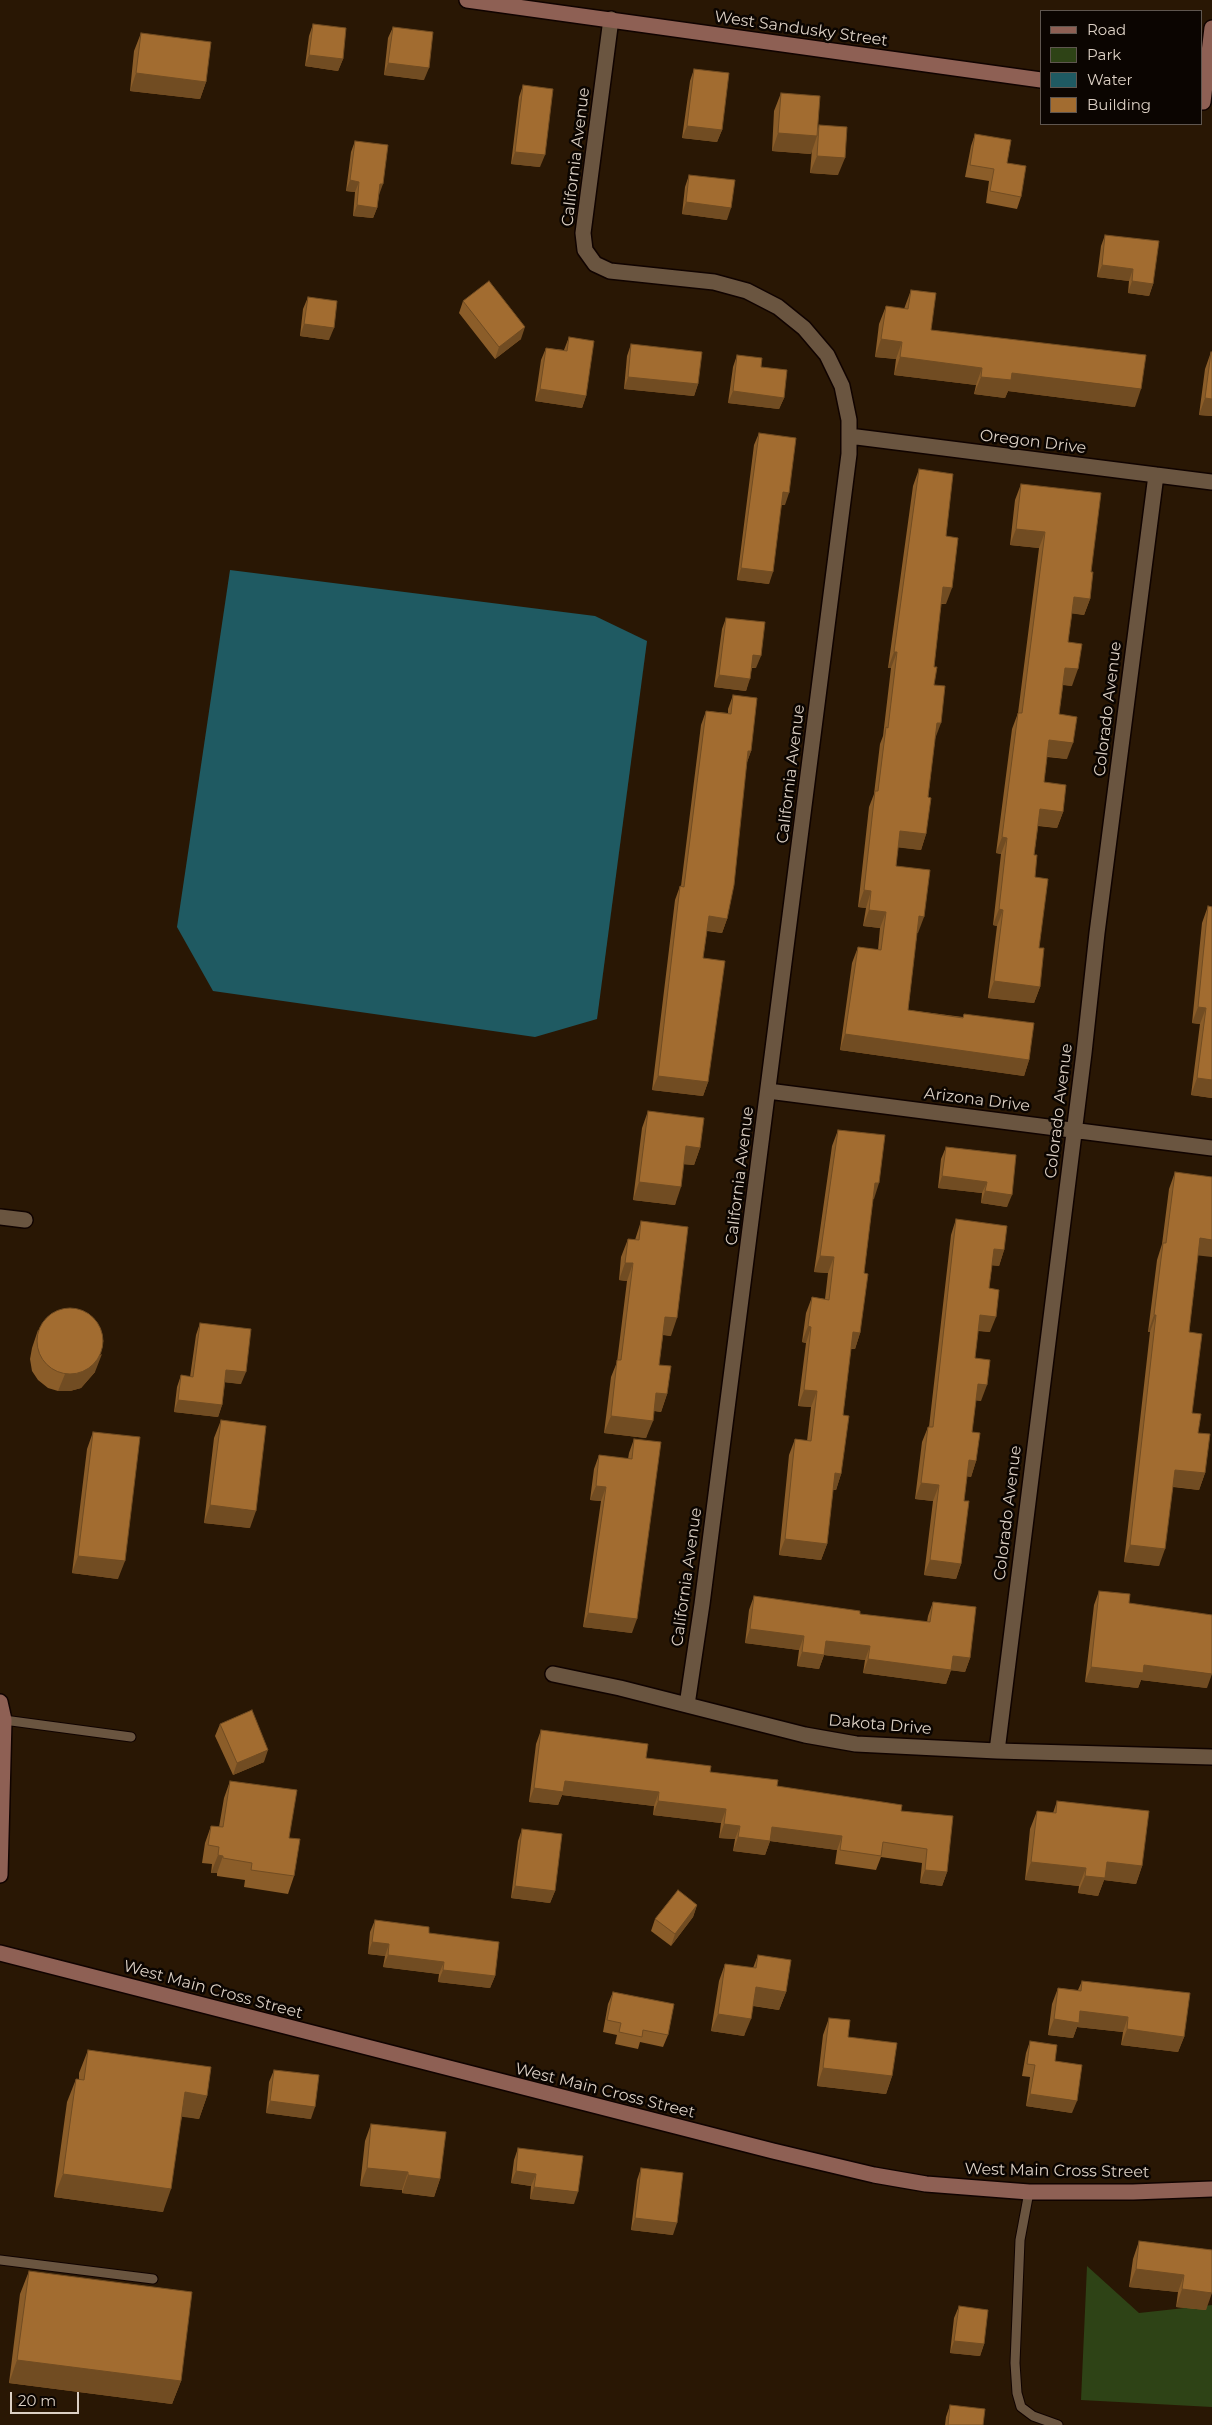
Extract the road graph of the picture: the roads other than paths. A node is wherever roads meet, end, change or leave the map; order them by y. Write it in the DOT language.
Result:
graph roads {
  1 [pos="467,0"];
  2 [pos="611,19"];
  3 [pos="1212,28"];
  4 [pos="1040,80"];
  5 [pos="1205,102"];
  6 [pos="849,436"];
  7 [pos="1156,475"];
  8 [pos="1212,482"];
  9 [pos="768,1091"];
  10 [pos="1074,1130"];
  11 [pos="1212,1148"];
  12 [pos="0,1217"];
  13 [pos="25,1220"];
  14 [pos="553,1674"];
  15 [pos="0,1702"];
  16 [pos="687,1705"];
  17 [pos="4,1720"];
  18 [pos="131,1737"];
  19 [pos="997,1751"];
  20 [pos="1212,1758"];
  21 [pos="0,1875"];
  22 [pos="0,1953"];
  23 [pos="1212,2189"];
  24 [pos="1029,2192"];
  25 [pos="0,2260"];
  26 [pos="153,2279"];
  27 [pos="1058,2425"];
  1 -- 2 [label="main road, West Sandusky Street"];
  2 -- 4 [label="main road, West Sandusky Street"];
  2 -- 6 [label="street, California Avenue"];
  3 -- 5 [label="main road"];
  6 -- 7 [label="street, Oregon Drive"];
  6 -- 9 [label="street, California Avenue"];
  7 -- 8 [label="street, Oregon Drive"];
  7 -- 10 [label="street, Colorado Avenue"];
  9 -- 10 [label="street, Arizona Drive"];
  9 -- 16 [label="street, California Avenue"];
  10 -- 11 [label="street, Arizona Drive"];
  10 -- 19 [label="street, Colorado Avenue"];
  12 -- 13 [label="street"];
  14 -- 16 [label="street, Dakota Drive"];
  15 -- 17 [label="main road"];
  16 -- 19 [label="street, Dakota Drive"];
  17 -- 18 [label="lane"];
  17 -- 21 [label="main road"];
  19 -- 20 [label="street, Dakota Drive"];
  22 -- 24 [label="main road, West Main Cross Street"];
  23 -- 24 [label="main road, West Main Cross Street"];
  24 -- 27 [label="lane"];
  25 -- 26 [label="lane"];
}
